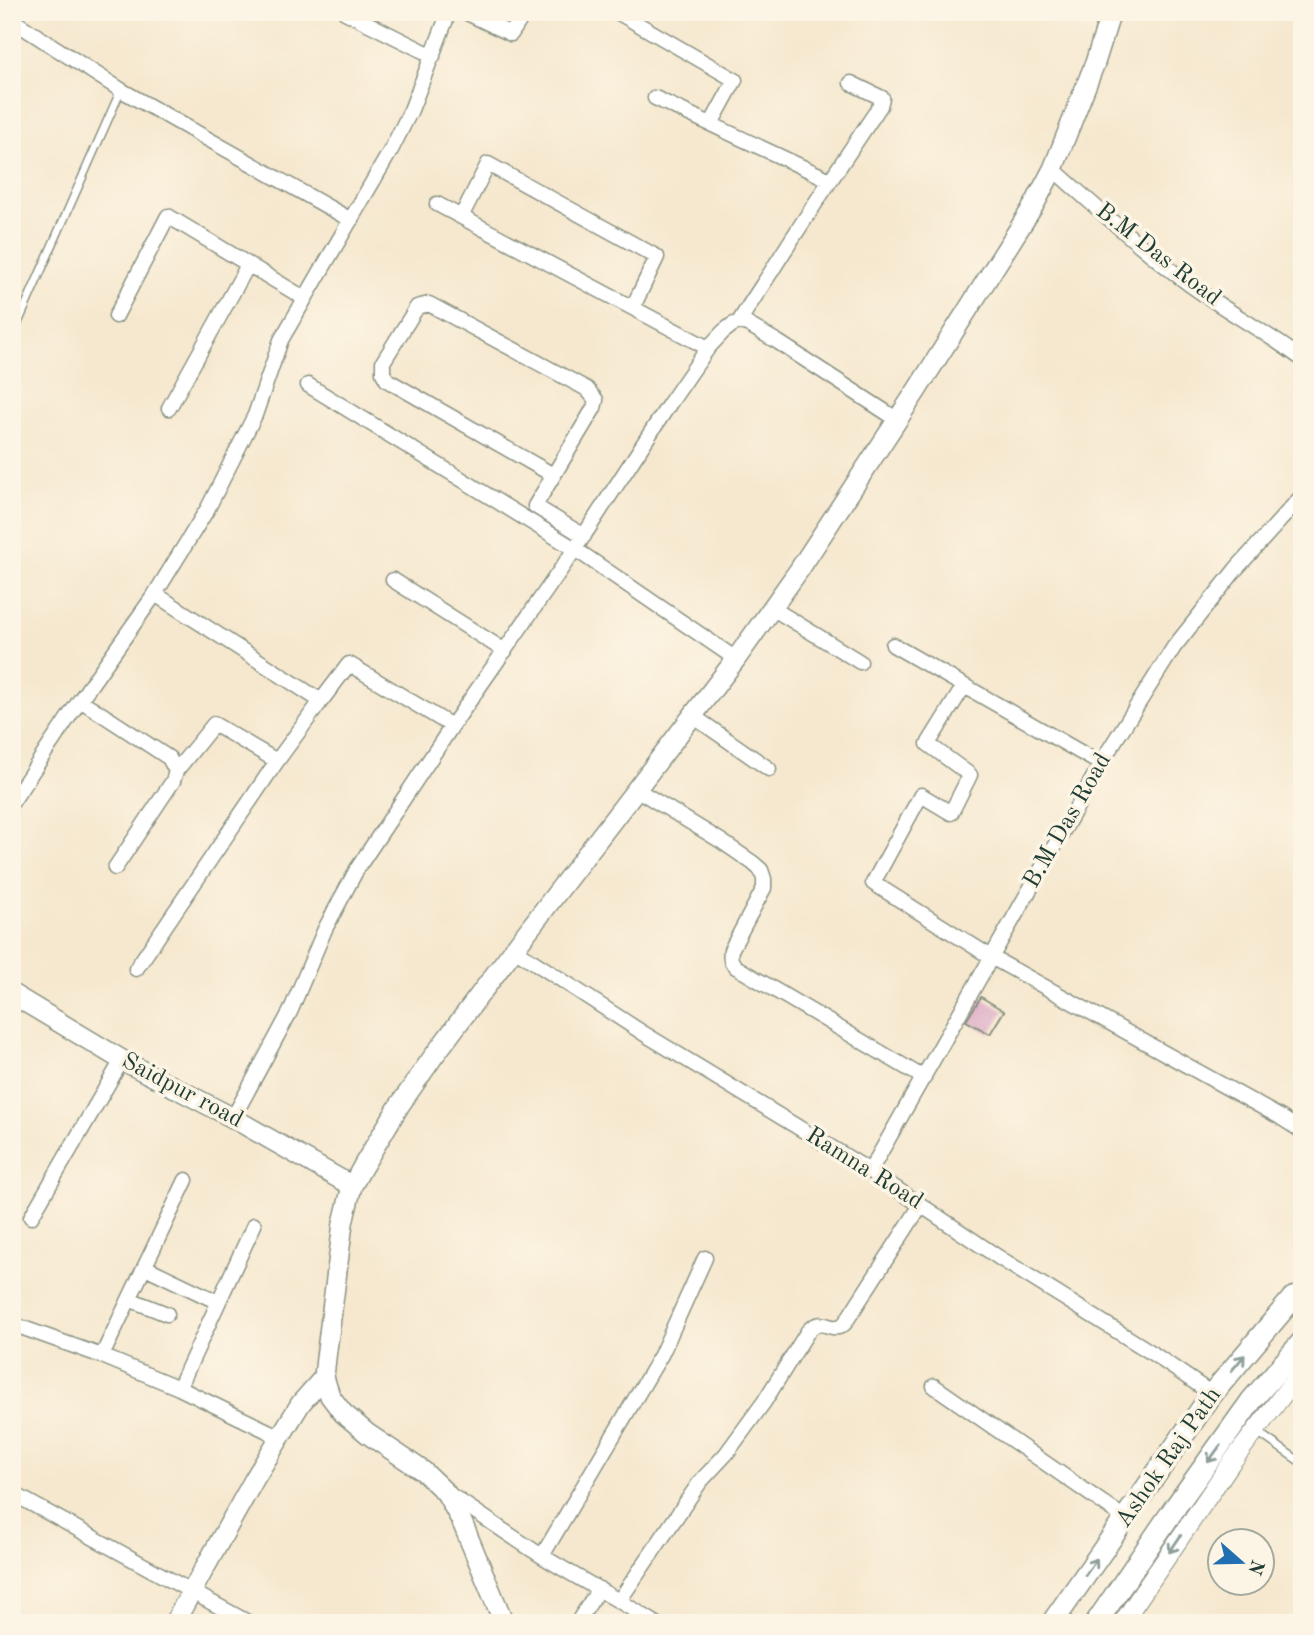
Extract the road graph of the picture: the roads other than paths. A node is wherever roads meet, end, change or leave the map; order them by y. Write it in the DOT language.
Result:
graph roads {
  1 [pos="345,12"];
  2 [pos="449,12"];
  3 [pos="465,12"];
  4 [pos="524,12"];
  5 [pos="617,12"];
  6 [pos="1111,12"];
  7 [pos="12,20"];
  8 [pos="433,56"];
  9 [pos="851,83"];
  10 [pos="121,90"];
  11 [pos="655,98"];
  12 [pos="710,124"];
  13 [pos="1053,169"];
  14 [pos="830,180"];
  15 [pos="437,204"];
  16 [pos="461,217"];
  17 [pos="351,220"];
  18 [pos="248,265"];
  19 [pos="304,298"];
  20 [pos="633,307"];
  21 [pos="116,316"];
  22 [pos="739,322"];
  23 [pos="14,332"];
  24 [pos="708,348"];
  25 [pos="1302,359"];
  26 [pos="308,385"];
  27 [pos="169,408"];
  28 [pos="898,420"];
  29 [pos="554,475"];
  30 [pos="1302,496"];
  31 [pos="580,543"];
  32 [pos="393,580"];
  33 [pos="155,594"];
  34 [pos="772,608"];
  35 [pos="893,645"];
  36 [pos="505,651"];
  37 [pos="736,659"];
  38 [pos="859,662"];
  39 [pos="964,685"];
  40 [pos="80,700"];
  41 [pos="321,701"];
  42 [pos="693,716"];
  43 [pos="452,726"];
  44 [pos="277,761"];
  45 [pos="1101,764"];
  46 [pos="769,769"];
  47 [pos="176,771"];
  48 [pos="636,789"];
  49 [pos="12,802"];
  50 [pos="115,868"];
  51 [pos="514,949"];
  52 [pos="991,957"];
  53 [pos="136,969"];
  54 [pos="12,995"];
  55 [pos="121,1060"];
  56 [pos="924,1077"];
  57 [pos="233,1118"];
  58 [pos="1302,1131"];
  59 [pos="870,1171"];
  60 [pos="186,1180"];
  61 [pos="352,1186"];
  62 [pos="920,1205"];
  63 [pos="31,1217"];
  64 [pos="254,1225"];
  65 [pos="705,1258"];
  66 [pos="145,1267"];
  67 [pos="1299,1293"];
  68 [pos="129,1299"];
  69 [pos="218,1302"];
  70 [pos="167,1314"];
  71 [pos="12,1324"];
  72 [pos="1302,1342"];
  73 [pos="102,1356"];
  74 [pos="1302,1370"];
  75 [pos="324,1377"];
  76 [pos="934,1386"];
  77 [pos="179,1388"];
  78 [pos="1212,1394"];
  79 [pos="1255,1430"];
  80 [pos="280,1437"];
  81 [pos="1302,1463"];
  82 [pos="12,1493"];
  83 [pos="446,1493"];
  84 [pos="1126,1519"];
  85 [pos="542,1556"];
  86 [pos="599,1589"];
  87 [pos="191,1592"];
  88 [pos="619,1601"];
  89 [pos="174,1623"];
  90 [pos="249,1623"];
  91 [pos="505,1623"];
  92 [pos="577,1623"];
  93 [pos="655,1623"];
  94 [pos="1052,1623"];
  95 [pos="1096,1623"];
  96 [pos="1122,1623"];
  1 -- 8 [label="street"];
  2 -- 8 [label="street"];
  3 -- 4 [label="street"];
  5 -- 12 [label="street"];
  6 -- 13 [label="main road"];
  7 -- 10 [label="street"];
  8 -- 17 [label="street"];
  9 -- 14 [label="street"];
  10 -- 17 [label="street"];
  10 -- 23 [label="lane"];
  11 -- 12 [label="street"];
  12 -- 14 [label="street"];
  13 -- 25 [label="street, B.M Das Road"];
  13 -- 28 [label="main road"];
  14 -- 22 [label="street"];
  15 -- 16 [label="street"];
  16 -- 20 [label="street"];
  16 -- 20 [label="street"];
  17 -- 19 [label="street"];
  18 -- 19 [label="street"];
  18 -- 21 [label="street"];
  18 -- 27 [label="street"];
  19 -- 33 [label="street"];
  20 -- 24 [label="street"];
  22 -- 24 [label="street"];
  22 -- 28 [label="street"];
  24 -- 31 [label="street"];
  26 -- 31 [label="street"];
  28 -- 34 [label="main road"];
  29 -- 29 [label="street"];
  29 -- 31 [label="street"];
  30 -- 45 [label="street, B.M Das Road"];
  31 -- 36 [label="street"];
  31 -- 37 [label="street"];
  32 -- 36 [label="street"];
  33 -- 40 [label="street"];
  33 -- 41 [label="street"];
  34 -- 37 [label="main road"];
  34 -- 38 [label="street"];
  35 -- 39 [label="street"];
  36 -- 43 [label="street"];
  37 -- 42 [label="main road"];
  39 -- 45 [label="street"];
  39 -- 52 [label="street"];
  40 -- 47 [label="street"];
  40 -- 49 [label="street"];
  41 -- 43 [label="street"];
  41 -- 44 [label="street"];
  42 -- 46 [label="street"];
  42 -- 48 [label="main road"];
  43 -- 57 [label="street"];
  44 -- 47 [label="street"];
  44 -- 53 [label="street"];
  45 -- 52 [label="street, B.M Das Road"];
  47 -- 50 [label="street"];
  48 -- 51 [label="main road"];
  48 -- 56 [label="street"];
  51 -- 59 [label="street, Ramna Road"];
  51 -- 61 [label="main road"];
  52 -- 56 [label="street, B.M Das Road"];
  52 -- 58 [label="street"];
  54 -- 55 [label="main road, Saidpur road"];
  55 -- 57 [label="main road, Saidpur road"];
  55 -- 63 [label="street"];
  56 -- 59 [label="street, B.M Das Road"];
  57 -- 61 [label="main road, Saidpur road"];
  59 -- 62 [label="street, Ramna Road"];
  60 -- 66 [label="street"];
  61 -- 75 [label="main road"];
  62 -- 78 [label="street, Ramna Road"];
  62 -- 88 [label="street"];
  64 -- 69 [label="street"];
  65 -- 85 [label="street"];
  66 -- 68 [label="street"];
  66 -- 69 [label="street"];
  78 -- 67 [label="main road, Ashok Raj Path, one-way"];
  68 -- 70 [label="street"];
  68 -- 73 [label="street"];
  69 -- 77 [label="street"];
  71 -- 73 [label="street"];
  72 -- 95 [label="main road, Ashok Raj Path, one-way"];
  73 -- 77 [label="street"];
  74 -- 79 [label="street"];
  75 -- 80 [label="main road"];
  75 -- 83 [label="main road"];
  76 -- 84 [label="street"];
  77 -- 80 [label="street"];
  78 -- 84 [label="main road, Ashok Raj Path"];
  79 -- 81 [label="lane"];
  79 -- 96 [label="street, one-way"];
  80 -- 87 [label="main road"];
  82 -- 87 [label="street"];
  83 -- 85 [label="street"];
  83 -- 91 [label="main road"];
  94 -- 84 [label="main road, Ashok Raj Path, one-way"];
  85 -- 86 [label="street"];
  86 -- 88 [label="street"];
  86 -- 92 [label="street"];
  87 -- 89 [label="main road"];
  87 -- 90 [label="street"];
  88 -- 93 [label="street"];
}
